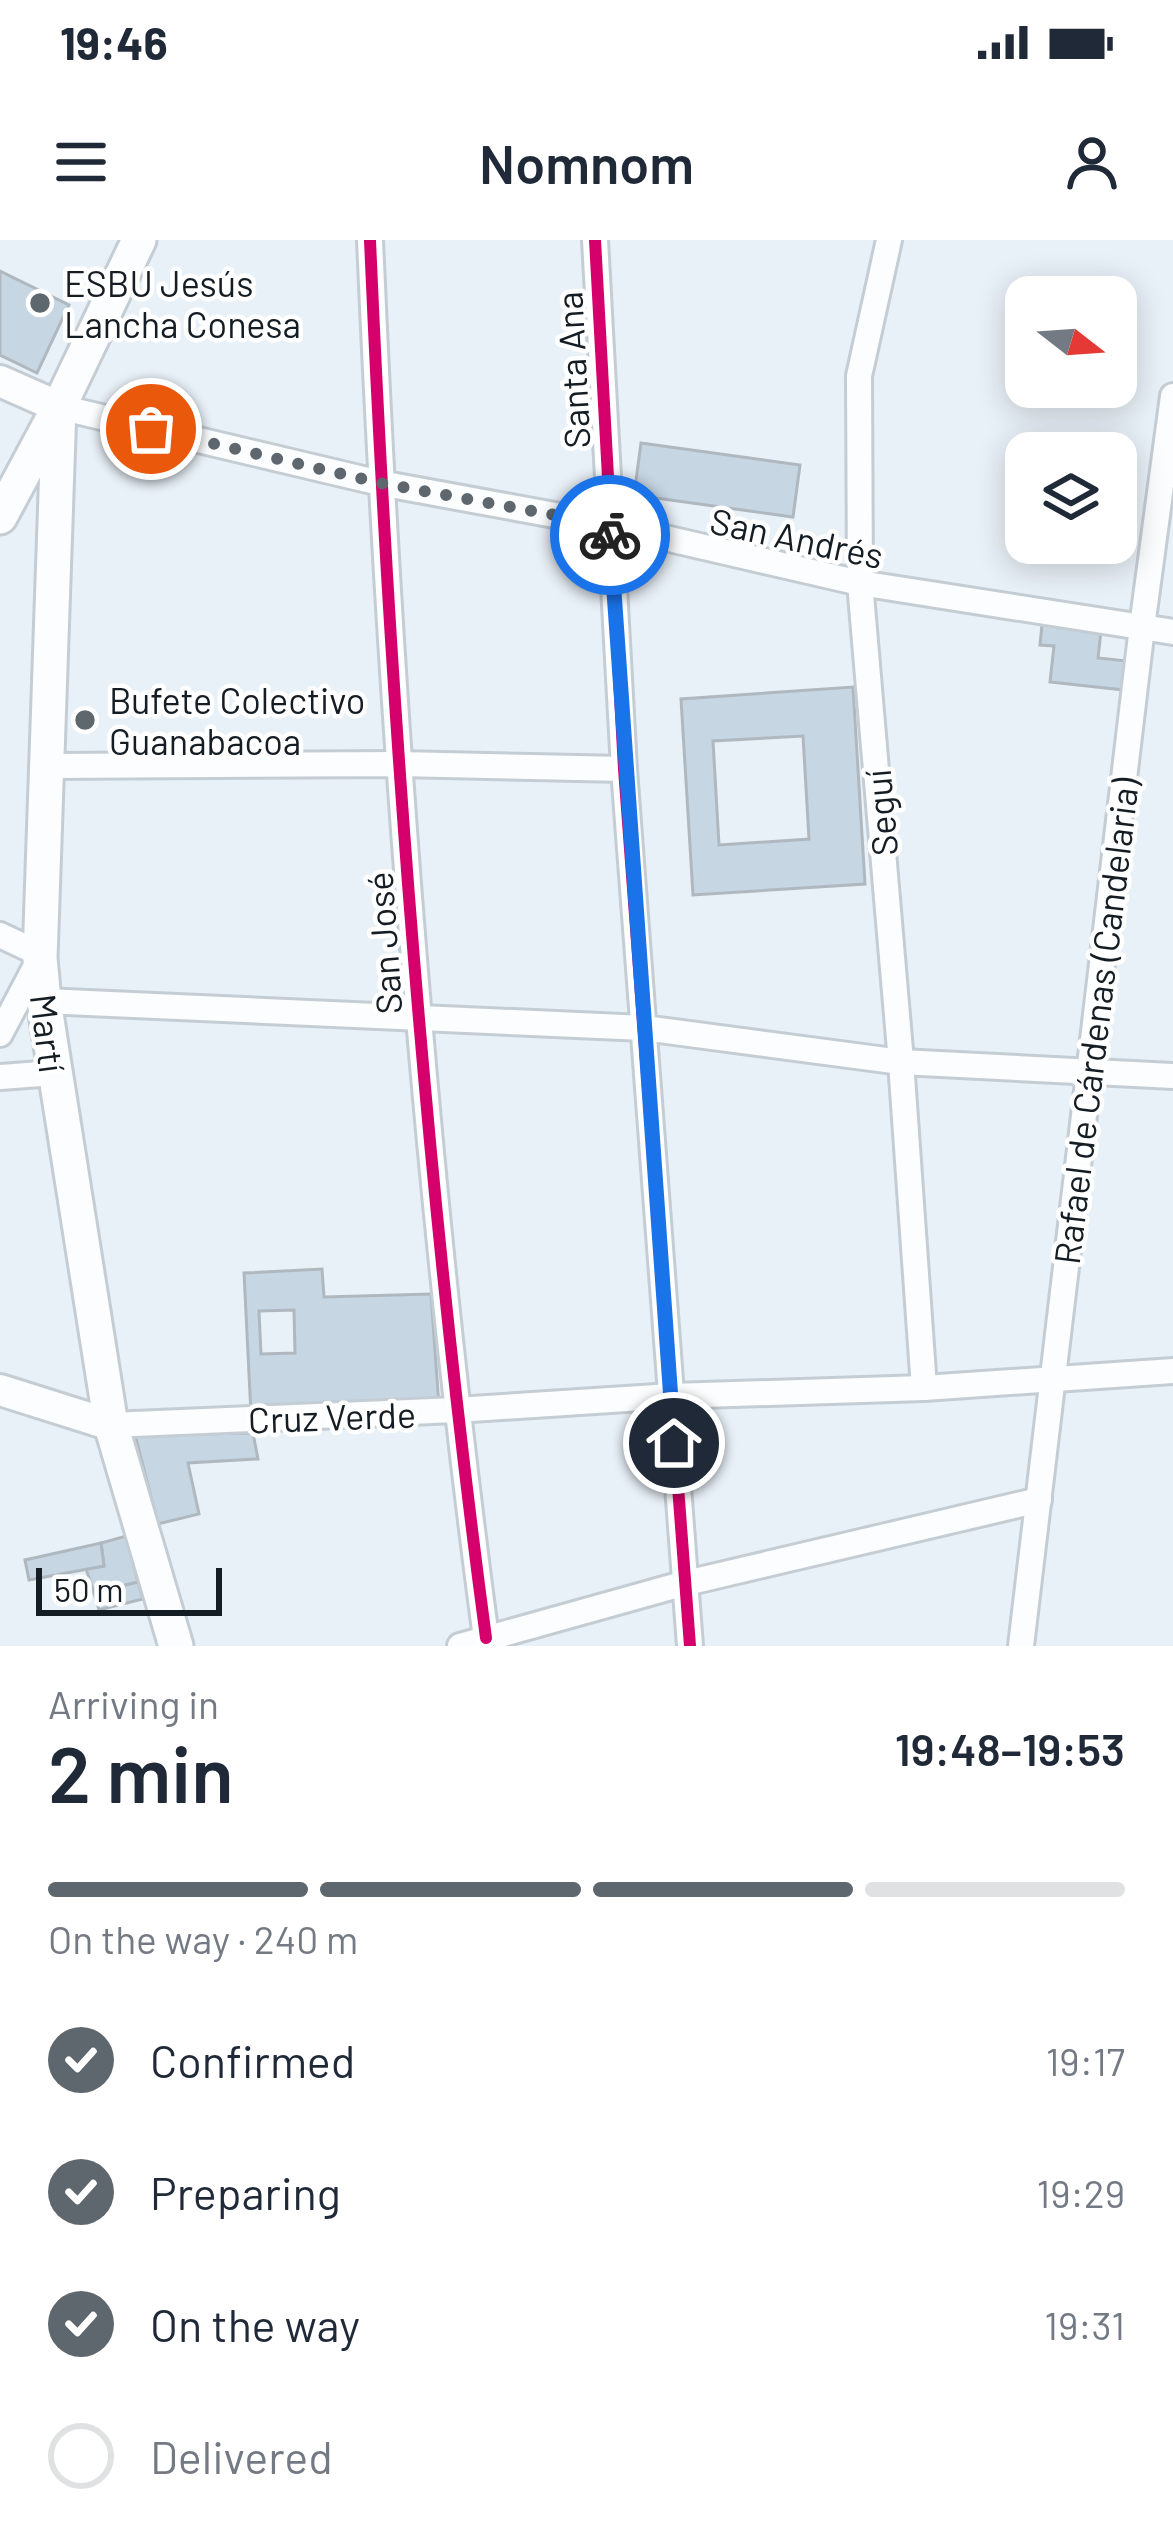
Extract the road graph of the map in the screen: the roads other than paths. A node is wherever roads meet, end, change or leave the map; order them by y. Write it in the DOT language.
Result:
graph roads {
  1 [pos="139,240"];
  2 [pos="370,240"];
  3 [pos="596,240"];
  4 [pos="889,240"];
  5 [pos="0,381"];
  6 [pos="1173,396"];
  7 [pos="58,407"];
  8 [pos="380,483"];
  9 [pos="0,517"];
  10 [pos="609,525"];
  11 [pos="860,584"];
  12 [pos="1142,627"];
  13 [pos="1173,632"];
  14 [pos="399,764"];
  15 [pos="46,766"];
  16 [pos="624,769"];
  17 [pos="0,935"];
  18 [pos="40,956"];
  19 [pos="44,1001"];
  20 [pos="418,1019"];
  21 [pos="644,1028"];
  22 [pos="0,1034"];
  23 [pos="901,1062"];
  24 [pos="53,1073"];
  25 [pos="1089,1073"];
  26 [pos="1173,1076"];
  27 [pos="0,1077"];
  28 [pos="1173,1371"];
  29 [pos="1052,1381"];
  30 [pos="924,1388"];
  31 [pos="0,1390"];
  32 [pos="672,1396"];
  33 [pos="455,1411"];
  34 [pos="111,1425"];
  35 [pos="1039,1500"];
  36 [pos="682,1584"];
  37 [pos="486,1638"];
  38 [pos="176,1646"];
  39 [pos="460,1646"];
  40 [pos="690,1646"];
  41 [pos="1021,1646"];
  1 -- 7 [label="main road"];
  2 -- 8 [label="street, San José"];
  3 -- 10 [label="street, Santa Ana"];
  4 -- 11 [label="street, Seguí"];
  5 -- 7 [label="street, San Andrés"];
  6 -- 12 [label="street, Rafael de Cárdenas (Candelaria)"];
  7 -- 8 [label="street, San Andrés"];
  7 -- 9 [label="main road"];
  7 -- 15 [label="main road, Martí"];
  8 -- 10 [label="street, San Andrés"];
  8 -- 14 [label="street, San José"];
  10 -- 11 [label="street, San Andrés"];
  10 -- 16 [label="street, Santa Ana"];
  11 -- 12 [label="street, San Andrés"];
  11 -- 23 [label="street, Seguí"];
  12 -- 13 [label="street, San Andrés"];
  12 -- 25 [label="street, Rafael de Cárdenas (Candelaria)"];
  14 -- 15 [label="street"];
  14 -- 16 [label="street"];
  14 -- 20 [label="street, San José"];
  15 -- 18 [label="main road, Martí"];
  16 -- 21 [label="street, Santa Ana"];
  17 -- 18 [label="street"];
  18 -- 19 [label="main road, Martí"];
  18 -- 22 [label="street"];
  19 -- 20 [label="street"];
  19 -- 24 [label="main road, Martí"];
  20 -- 21 [label="street"];
  20 -- 33 [label="street, San José"];
  21 -- 23 [label="street"];
  21 -- 32 [label="street, Santa Ana"];
  23 -- 25 [label="street"];
  23 -- 30 [label="street, Seguí"];
  24 -- 27 [label="street"];
  24 -- 34 [label="main road, Martí"];
  25 -- 26 [label="street"];
  25 -- 29 [label="street, Rafael de Cárdenas (Candelaria)"];
  28 -- 29 [label="street, Cruz Verde"];
  29 -- 30 [label="street, Cruz Verde"];
  29 -- 35 [label="street, Rafael de Cárdenas (Candelaria)"];
  30 -- 32 [label="street, Cruz Verde"];
  31 -- 34 [label="street, Cruz Verde"];
  32 -- 33 [label="street, Cruz Verde"];
  32 -- 36 [label="street, Santa Ana"];
  33 -- 34 [label="street, Cruz Verde"];
  33 -- 37 [label="street, San José"];
  34 -- 38 [label="main road, Martí"];
  35 -- 36 [label="street"];
  35 -- 41 [label="street, Rafael de Cárdenas (Candelaria)"];
  36 -- 37 [label="street"];
  36 -- 40 [label="street, Santa Ana"];
  37 -- 39 [label="street"];
}
